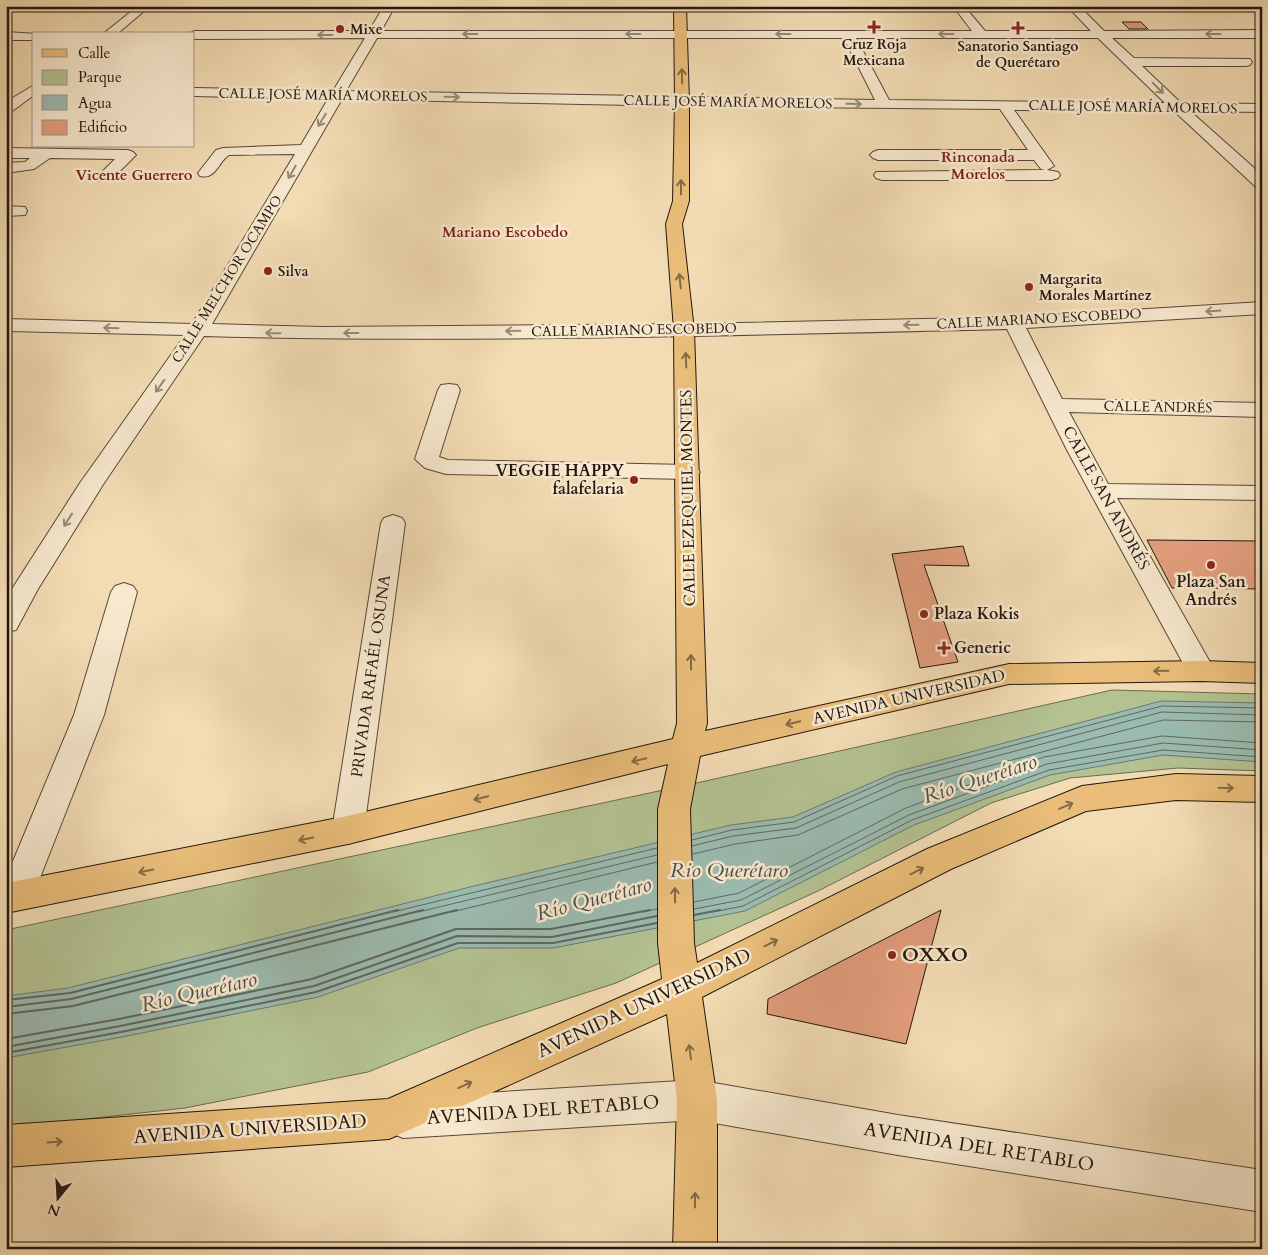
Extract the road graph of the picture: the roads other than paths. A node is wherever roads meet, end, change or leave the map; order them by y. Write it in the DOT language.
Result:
graph roads {
  1 [pos="145,6"];
  2 [pos="390,6"];
  3 [pos="680,6"];
  4 [pos="958,6"];
  5 [pos="1072,6"];
  6 [pos="112,32"];
  7 [pos="374,34"];
  8 [pos="682,34"];
  9 [pos="848,34"];
  10 [pos="981,34"];
  11 [pos="1102,34"];
  12 [pos="1262,34"];
  13 [pos="195,35"];
  14 [pos="6,36"];
  15 [pos="32,36"];
  16 [pos="1131,62"];
  17 [pos="1246,62"];
  18 [pos="15,89"];
  19 [pos="32,89"];
  20 [pos="32,90"];
  21 [pos="195,92"];
  22 [pos="337,95"];
  23 [pos="682,102"];
  24 [pos="884,104"];
  25 [pos="1005,106"];
  26 [pos="1177,107"];
  27 [pos="1262,108"];
  28 [pos="6,109"];
  29 [pos="304,149"];
  30 [pos="6,153"];
  31 [pos="46,153"];
  32 [pos="1039,155"];
  33 [pos="878,156"];
  34 [pos="270,162"];
  35 [pos="6,168"];
  36 [pos="882,175"];
  37 [pos="1052,175"];
  38 [pos="104,178"];
  39 [pos="1262,184"];
  40 [pos="1062,190"];
  41 [pos="1262,308"];
  42 [pos="1014,323"];
  43 [pos="6,325"];
  44 [pos="684,330"];
  45 [pos="198,331"];
  46 [pos="449,390"];
  47 [pos="1054,405"];
  48 [pos="1262,410"];
  49 [pos="688,472"];
  50 [pos="1101,491"];
  51 [pos="1262,493"];
  52 [pos="393,522"];
  53 [pos="124,592"];
  54 [pos="6,623"];
  55 [pos="1201,671"];
  56 [pos="1262,673"];
  57 [pos="686,748"];
  58 [pos="1262,789"];
  59 [pos="348,830"];
  60 [pos="12,896"];
  61 [pos="681,989"];
  62 [pos="697,1100"];
  63 [pos="389,1119"];
  64 [pos="6,1146"];
  65 [pos="1262,1191"];
  66 [pos="695,1249"];
  1 -- 6 [label="street"];
  2 -- 7 [label="street, CALLE MELCHOR OCAMPO"];
  3 -- 8 [label="main road, CALLE EZEQUIEL MONTES"];
  4 -- 10 [label="street"];
  5 -- 11 [label="street"];
  8 -- 7 [label="street, one-way"];
  7 -- 13 [label="street, one-way"];
  7 -- 22 [label="street, CALLE MELCHOR OCAMPO"];
  9 -- 8 [label="street, one-way"];
  23 -- 8 [label="main road, CALLE EZEQUIEL MONTES, one-way"];
  10 -- 9 [label="street, one-way"];
  9 -- 24 [label="street"];
  10 -- 11 [label="street"];
  12 -- 11 [label="street, one-way"];
  11 -- 16 [label="street"];
  14 -- 15 [label="street"];
  16 -- 17 [label="street"];
  16 -- 26 [label="street, one-way"];
  18 -- 19 [label="street"];
  20 -- 28 [label="street"];
  21 -- 22 [label="street, CALLE JOSÉ MARÍA MORELOS"];
  22 -- 23 [label="street, CALLE JOSÉ MARÍA MORELOS, one-way"];
  22 -- 29 [label="street, CALLE MELCHOR OCAMPO, one-way"];
  23 -- 24 [label="street, CALLE JOSÉ MARÍA MORELOS, one-way"];
  44 -- 23 [label="main road, CALLE EZEQUIEL MONTES, one-way"];
  24 -- 25 [label="street, CALLE JOSÉ MARÍA MORELOS"];
  25 -- 26 [label="street, CALLE JOSÉ MARÍA MORELOS"];
  25 -- 32 [label="street"];
  26 -- 27 [label="street, CALLE JOSÉ MARÍA MORELOS"];
  26 -- 39 [label="street"];
  29 -- 34 [label="street"];
  29 -- 45 [label="street, CALLE MELCHOR OCAMPO, one-way"];
  30 -- 31 [label="street"];
  31 -- 35 [label="street"];
  31 -- 38 [label="street"];
  32 -- 33 [label="street"];
  32 -- 37 [label="street"];
  36 -- 37 [label="street"];
  37 -- 40 [label="street"];
  41 -- 42 [label="street, CALLE MARIANO ESCOBEDO, one-way"];
  42 -- 44 [label="street, CALLE MARIANO ESCOBEDO, one-way"];
  42 -- 47 [label="street, CALLE SAN ANDRÉS"];
  45 -- 43 [label="street, CALLE MARIANO ESCOBEDO, one-way"];
  44 -- 45 [label="street, CALLE MARIANO ESCOBEDO, one-way"];
  49 -- 44 [label="main road, CALLE EZEQUIEL MONTES, one-way"];
  45 -- 54 [label="street, CALLE MELCHOR OCAMPO, one-way"];
  46 -- 49 [label="street"];
  47 -- 48 [label="street, CALLE ANDRÉS"];
  47 -- 50 [label="street, CALLE SAN ANDRÉS"];
  57 -- 49 [label="main road, CALLE EZEQUIEL MONTES, one-way"];
  50 -- 51 [label="street"];
  50 -- 55 [label="street, CALLE SAN ANDRÉS"];
  52 -- 59 [label="street, PRIVADA RAFAÉL OSUNA"];
  53 -- 60 [label="street"];
  55 -- 56 [label="main road, AVENIDA UNIVERSIDAD"];
  55 -- 57 [label="main road, AVENIDA UNIVERSIDAD, one-way"];
  57 -- 59 [label="main road, AVENIDA UNIVERSIDAD, one-way"];
  61 -- 57 [label="main road, CALLE EZEQUIEL MONTES, one-way"];
  61 -- 58 [label="main road, AVENIDA UNIVERSIDAD, one-way"];
  59 -- 60 [label="main road, AVENIDA UNIVERSIDAD, one-way"];
  62 -- 61 [label="main road, one-way"];
  63 -- 61 [label="main road, AVENIDA UNIVERSIDAD, one-way"];
  62 -- 63 [label="street, AVENIDA DEL RETABLO"];
  62 -- 65 [label="street, AVENIDA DEL RETABLO"];
  66 -- 62 [label="main road, one-way"];
  64 -- 63 [label="main road, AVENIDA UNIVERSIDAD, one-way"];
}
